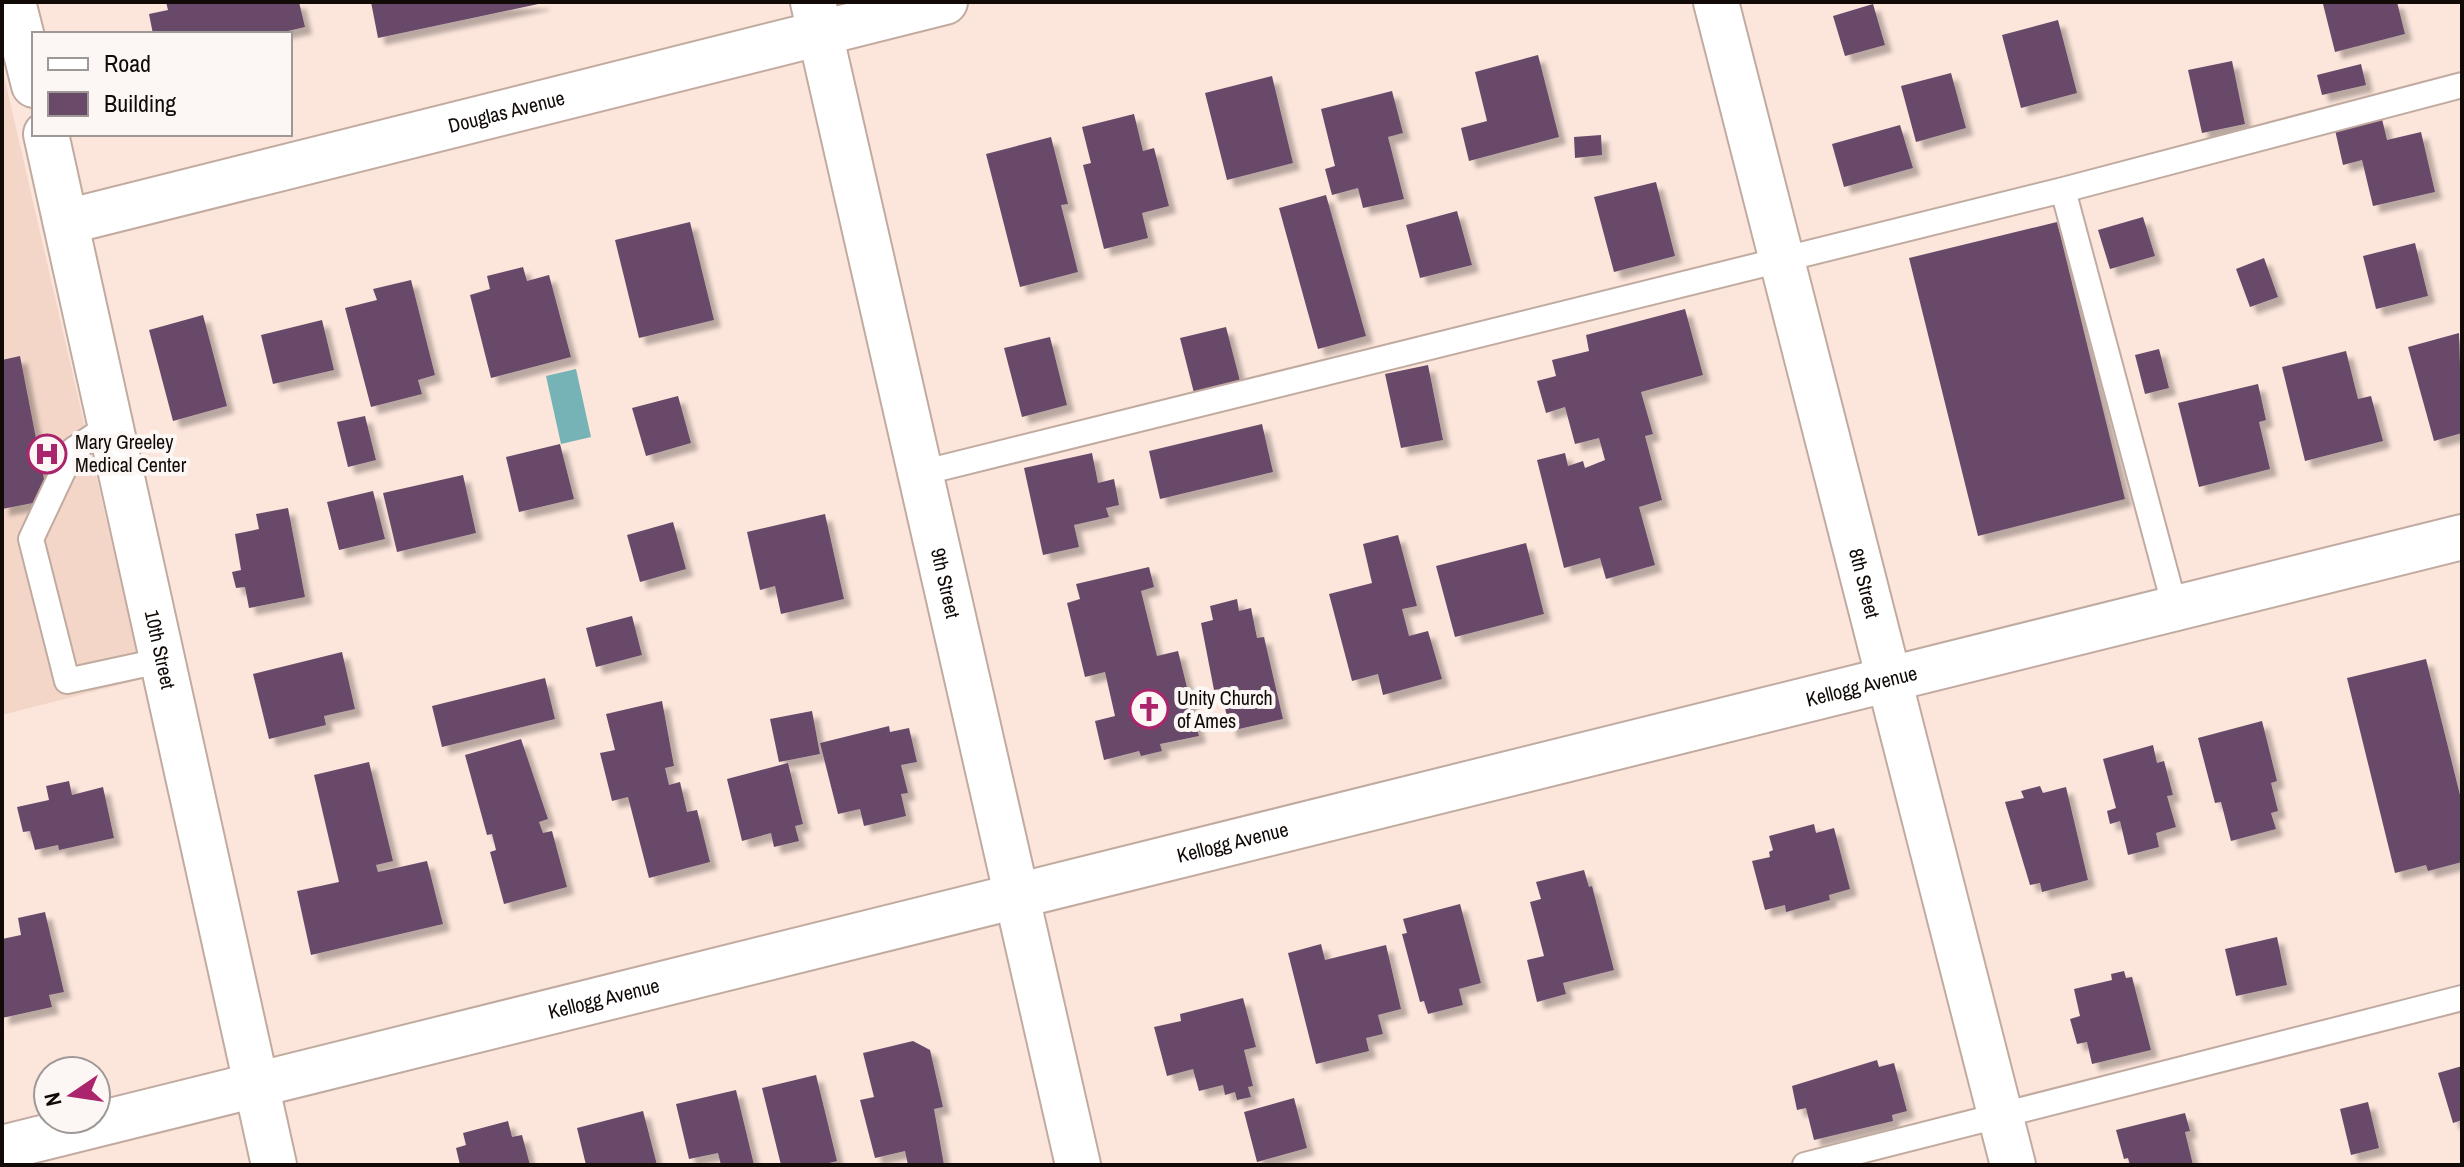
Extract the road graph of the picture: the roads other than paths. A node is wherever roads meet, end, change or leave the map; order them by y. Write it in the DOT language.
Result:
graph roads {
  1 [pos="13,2"];
  2 [pos="945,2"];
  3 [pos="1716,2"];
  4 [pos="817,18"];
  5 [pos="32,77"];
  6 [pos="2462,85"];
  7 [pos="46,136"];
  8 [pos="2063,190"];
  9 [pos="66,222"];
  10 [pos="1782,260"];
  11 [pos="112,424"];
  12 [pos="921,473"];
  13 [pos="2462,537"];
  14 [pos="2175,608"];
  15 [pos="164,660"];
  16 [pos="1889,680"];
  17 [pos="1017,896"];
  18 [pos="2462,998"];
  19 [pos="257,1084"];
  20 [pos="2001,1117"];
  21 [pos="2,1148"];
  22 [pos="274,1165"];
  23 [pos="1078,1165"];
  24 [pos="1805,1165"];
  25 [pos="2013,1165"];
  1 -- 5 [label="street"];
  2 -- 4 [label="street, Douglas Avenue"];
  3 -- 10 [label="street, 8th Street"];
  4 -- 9 [label="street, Douglas Avenue"];
  4 -- 12 [label="street, 9th Street"];
  6 -- 8 [label="lane"];
  7 -- 9 [label="street, 10th Street"];
  8 -- 10 [label="lane"];
  8 -- 14 [label="lane"];
  9 -- 11 [label="street, 10th Street"];
  10 -- 12 [label="lane"];
  10 -- 16 [label="street, 8th Street"];
  11 -- 15 [label="street, 10th Street"];
  11 -- 15 [label="lane"];
  12 -- 17 [label="street, 9th Street"];
  13 -- 14 [label="street, Kellogg Avenue"];
  14 -- 16 [label="street, Kellogg Avenue"];
  15 -- 19 [label="street, 10th Street"];
  16 -- 17 [label="street, Kellogg Avenue"];
  16 -- 20 [label="street, 8th Street"];
  17 -- 19 [label="street, Kellogg Avenue"];
  17 -- 23 [label="street, 9th Street"];
  18 -- 20 [label="lane"];
  19 -- 21 [label="street, Kellogg Avenue"];
  19 -- 22 [label="street, 10th Street"];
  20 -- 24 [label="lane"];
  20 -- 25 [label="street, 8th Street"];
}
